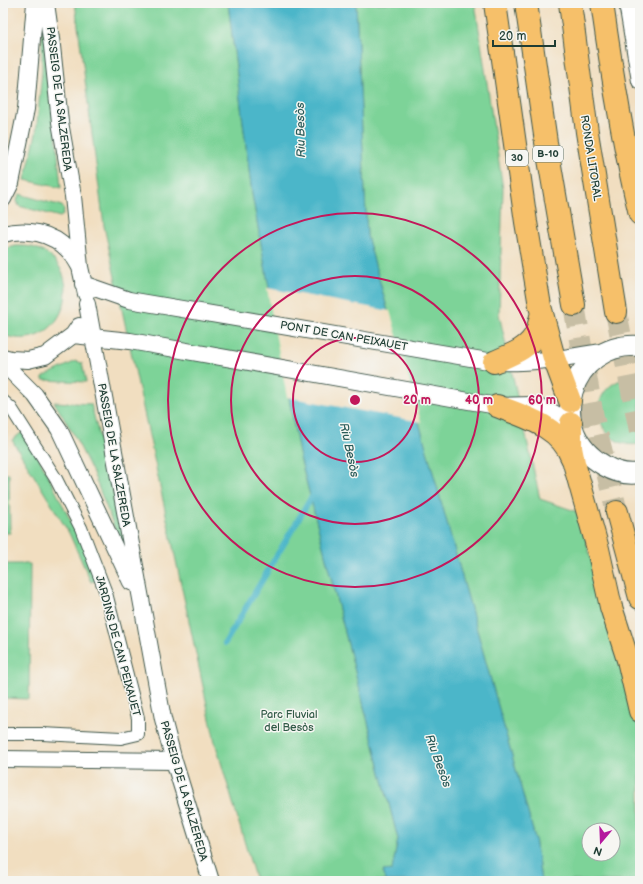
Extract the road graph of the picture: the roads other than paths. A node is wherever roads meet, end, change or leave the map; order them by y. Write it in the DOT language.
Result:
graph roads {
  1 [pos="35,3"];
  2 [pos="46,3"];
  3 [pos="495,3"];
  4 [pos="526,3"];
  5 [pos="570,3"];
  6 [pos="602,3"];
  7 [pos="627,3"];
  8 [pos="640,81"];
  9 [pos="3,199"];
  10 [pos="640,214"];
  11 [pos="3,234"];
  12 [pos="80,267"];
  13 [pos="83,284"];
  14 [pos="87,304"];
  15 [pos="574,305"];
  16 [pos="616,312"];
  17 [pos="542,313"];
  18 [pos="74,336"];
  19 [pos="93,338"];
  20 [pos="640,346"];
  21 [pos="607,351"];
  22 [pos="3,357"];
  23 [pos="546,359"];
  24 [pos="494,362"];
  25 [pos="3,363"];
  26 [pos="3,401"];
  27 [pos="570,402"];
  28 [pos="497,406"];
  29 [pos="557,421"];
  30 [pos="640,473"];
  31 [pos="617,512"];
  32 [pos="640,598"];
  33 [pos="142,607"];
  34 [pos="640,711"];
  35 [pos="3,734"];
  36 [pos="3,759"];
  37 [pos="174,762"];
  38 [pos="210,881"];
  1 -- 9 [label="street, PASSEIG DE LA SALZEREDA"];
  2 -- 12 [label="street, PASSEIG DE LA SALZEREDA"];
  3 -- 17 [label="highway, 30"];
  4 -- 15 [label="highway, B-10"];
  5 -- 16 [label="highway, RONDA LITORAL"];
  6 -- 10 [label="highway"];
  7 -- 8 [label="street"];
  11 -- 12 [label="street"];
  12 -- 13 [label="street, PASSEIG DE LA SALZEREDA"];
  13 -- 14 [label="street, PASSEIG DE LA SALZEREDA"];
  13 -- 24 [label="street, PONT DE CAN PEIXAUET"];
  14 -- 18 [label="street"];
  14 -- 19 [label="street, PASSEIG DE LA SALZEREDA"];
  17 -- 23 [label="highway"];
  17 -- 24 [label="highway"];
  18 -- 19 [label="street"];
  18 -- 22 [label="street"];
  19 -- 28 [label="street"];
  19 -- 33 [label="street, PASSEIG DE LA SALZEREDA"];
  20 -- 21 [label="street"];
  21 -- 23 [label="street, PONT DE CAN PEIXAUET"];
  21 -- 27 [label="street"];
  23 -- 24 [label="street, PONT DE CAN PEIXAUET"];
  23 -- 27 [label="highway"];
  25 -- 33 [label="street, PASSEIG DE LA SALZEREDA"];
  26 -- 35 [label="street, JARDINS DE CAN PEIXAUET"];
  27 -- 29 [label="street"];
  28 -- 29 [label="highway"];
  29 -- 30 [label="street"];
  29 -- 34 [label="highway"];
  31 -- 32 [label="highway"];
  33 -- 37 [label="street, PASSEIG DE LA SALZEREDA"];
  36 -- 37 [label="street"];
  37 -- 38 [label="street, PASSEIG DE LA SALZEREDA"];
}
